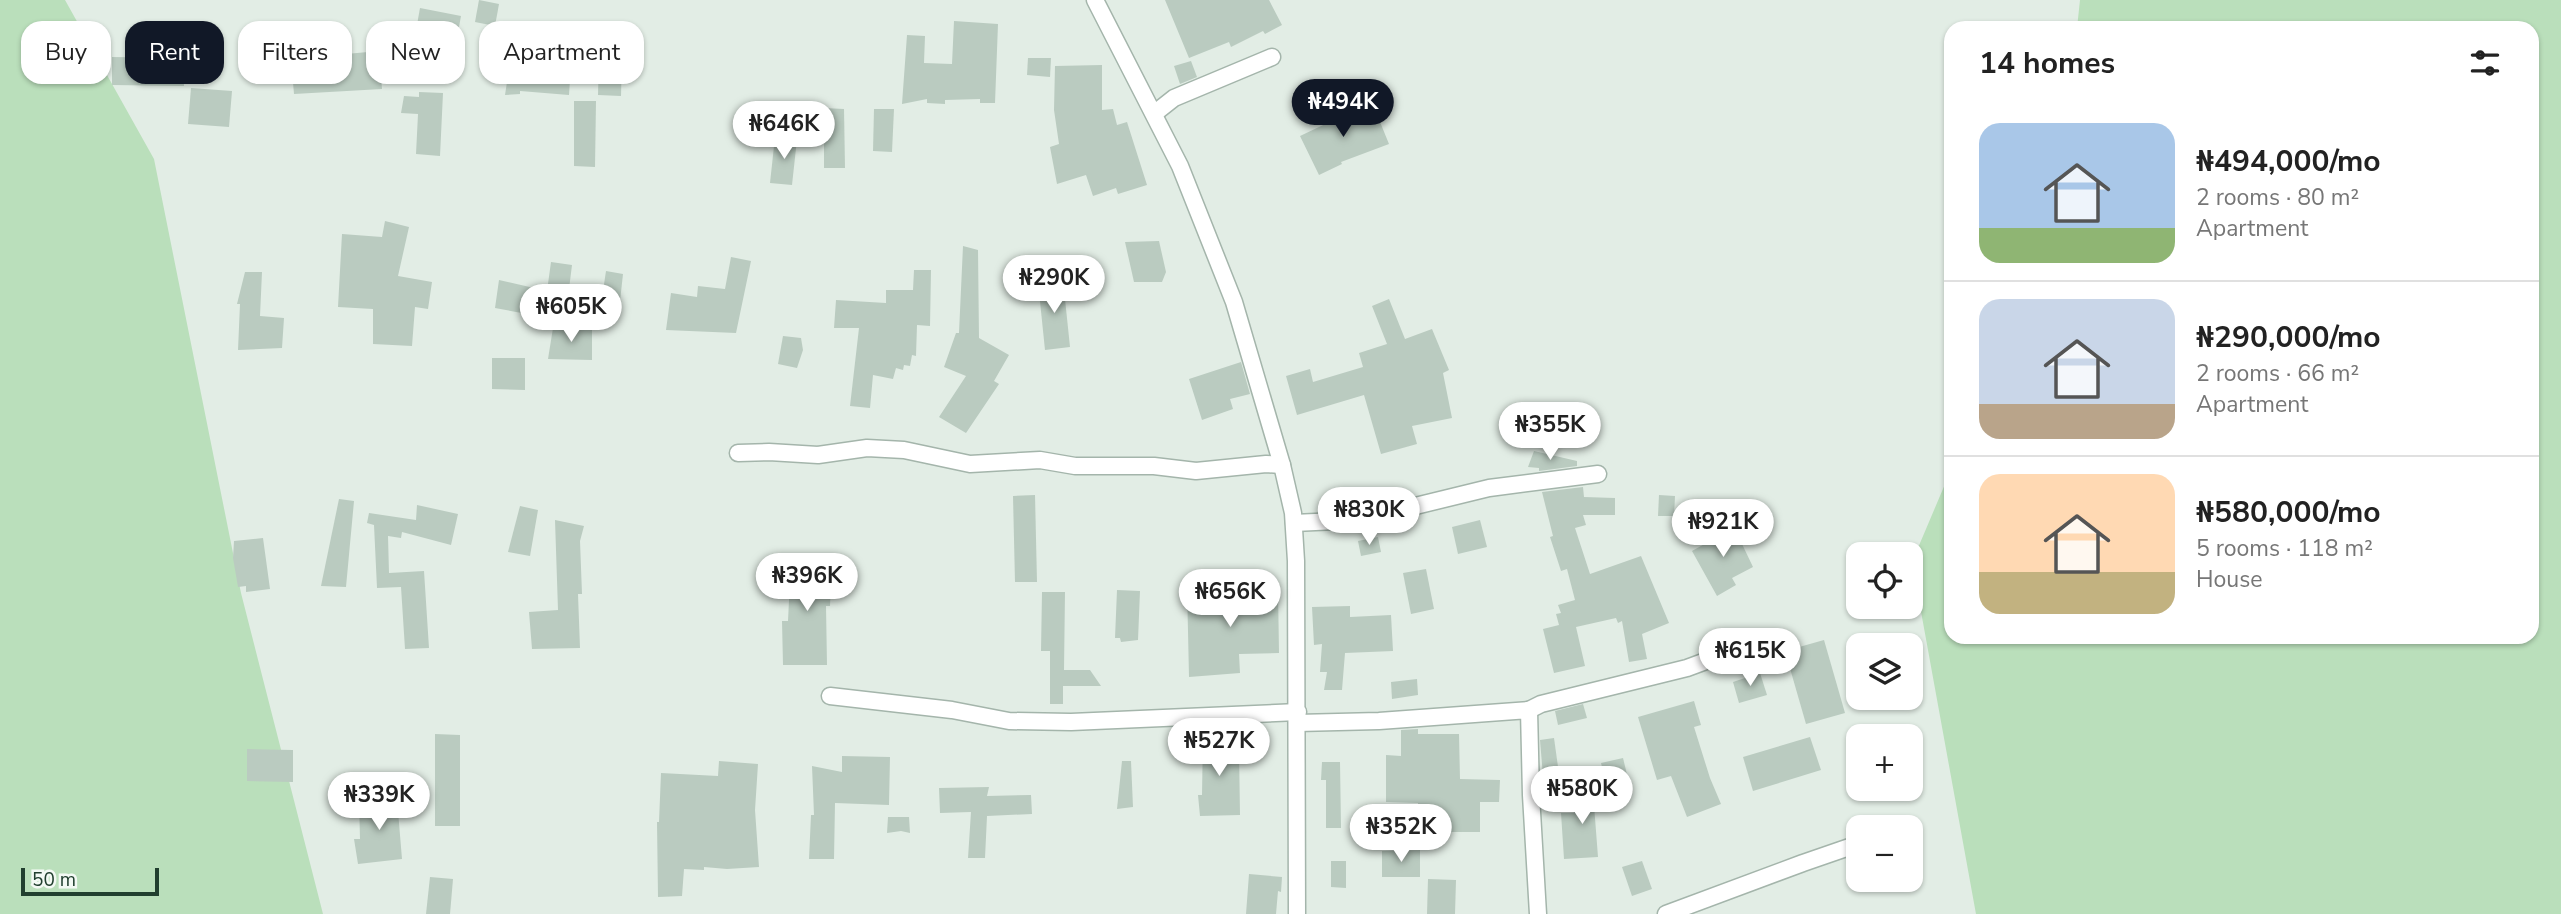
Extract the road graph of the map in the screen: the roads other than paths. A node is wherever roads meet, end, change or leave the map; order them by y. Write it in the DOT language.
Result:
graph roads {
  1 [pos="1095,0"];
  2 [pos="1272,57"];
  3 [pos="1155,113"];
  4 [pos="738,453"];
  5 [pos="1282,465"];
  6 [pos="1598,474"];
  7 [pos="1293,523"];
  8 [pos="1762,646"];
  9 [pos="830,696"];
  10 [pos="1530,710"];
  11 [pos="1297,717"];
  12 [pos="1846,848"];
  13 [pos="1297,914"];
  14 [pos="1538,914"];
  15 [pos="1666,914"];
  1 -- 3 [label="street"];
  2 -- 3 [label="street"];
  3 -- 5 [label="street"];
  4 -- 5 [label="street"];
  5 -- 7 [label="street"];
  6 -- 7 [label="street"];
  7 -- 11 [label="street"];
  8 -- 10 [label="street"];
  9 -- 11 [label="street"];
  10 -- 11 [label="street"];
  10 -- 14 [label="street"];
  11 -- 13 [label="street"];
  12 -- 15 [label="street"];
}
